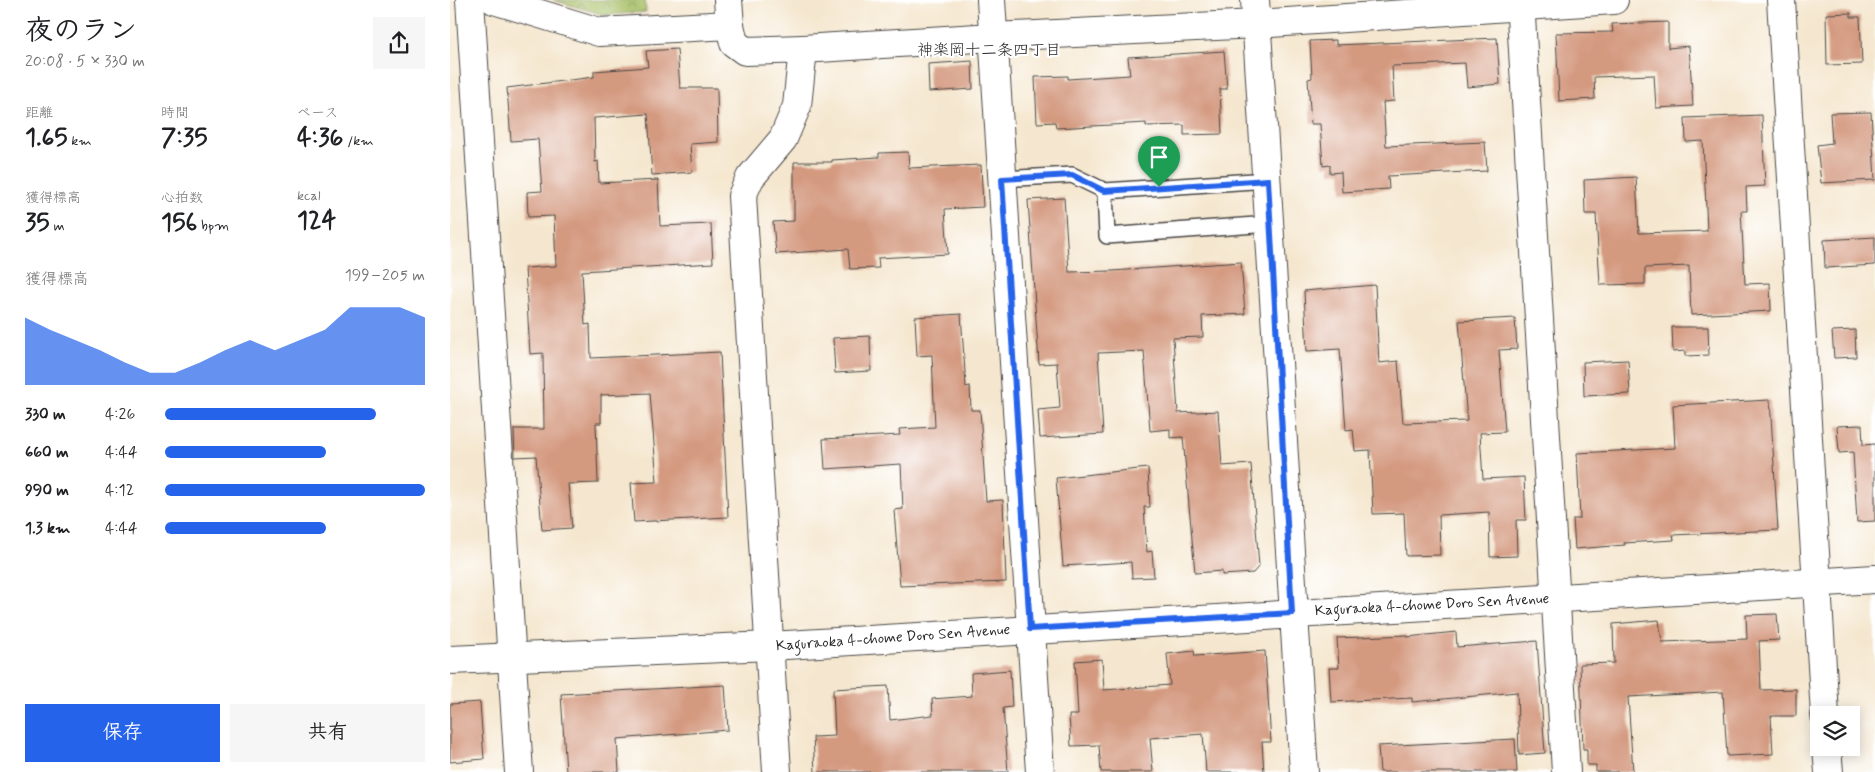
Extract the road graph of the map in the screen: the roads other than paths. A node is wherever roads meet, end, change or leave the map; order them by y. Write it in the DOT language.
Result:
graph roads {
  1 [pos="470,0"];
  2 [pos="494,0"];
  3 [pos="991,0"];
  4 [pos="1614,0"];
  5 [pos="1781,0"];
  6 [pos="1520,3"];
  7 [pos="1256,12"];
  8 [pos="729,13"];
  9 [pos="993,36"];
  10 [pos="803,50"];
  11 [pos="1002,179"];
  12 [pos="1268,180"];
  13 [pos="1104,191"];
  14 [pos="1269,224"];
  15 [pos="1875,579"];
  16 [pos="1817,583"];
  17 [pos="1556,597"];
  18 [pos="1292,613"];
  19 [pos="1030,629"];
  20 [pos="770,646"];
  21 [pos="511,658"];
  22 [pos="450,660"];
  23 [pos="1824,706"];
  24 [pos="1828,756"];
  25 [pos="519,772"];
  26 [pos="777,772"];
  27 [pos="1040,772"];
  28 [pos="1304,772"];
  29 [pos="1566,772"];
  30 [pos="1829,772"];
  1 -- 21 [label="street"];
  2 -- 8 [label="street"];
  3 -- 9 [label="street"];
  4 -- 6 [label="street"];
  5 -- 16 [label="street"];
  6 -- 7 [label="street"];
  6 -- 17 [label="street"];
  7 -- 9 [label="street"];
  7 -- 12 [label="street"];
  8 -- 10 [label="street"];
  9 -- 10 [label="street"];
  9 -- 11 [label="street"];
  10 -- 20 [label="street"];
  11 -- 13 [label="lane"];
  11 -- 19 [label="street"];
  12 -- 13 [label="lane"];
  12 -- 14 [label="street"];
  13 -- 14 [label="lane"];
  14 -- 18 [label="street"];
  15 -- 16 [label="street, Kaguraoka 4-chome Doro Sen Avenue"];
  16 -- 17 [label="street, Kaguraoka 4-chome Doro Sen Avenue"];
  16 -- 23 [label="street"];
  17 -- 18 [label="street, Kaguraoka 4-chome Doro Sen Avenue"];
  17 -- 29 [label="street"];
  18 -- 19 [label="street, Kaguraoka 4-chome Doro Sen Avenue"];
  18 -- 28 [label="street"];
  19 -- 20 [label="street, Kaguraoka 4-chome Doro Sen Avenue"];
  19 -- 27 [label="street"];
  20 -- 21 [label="street, Kaguraoka 4-chome Doro Sen Avenue"];
  20 -- 26 [label="street"];
  21 -- 22 [label="street, Kaguraoka 4-chome Doro Sen Avenue"];
  21 -- 25 [label="street"];
  24 -- 30 [label="street"];
}
